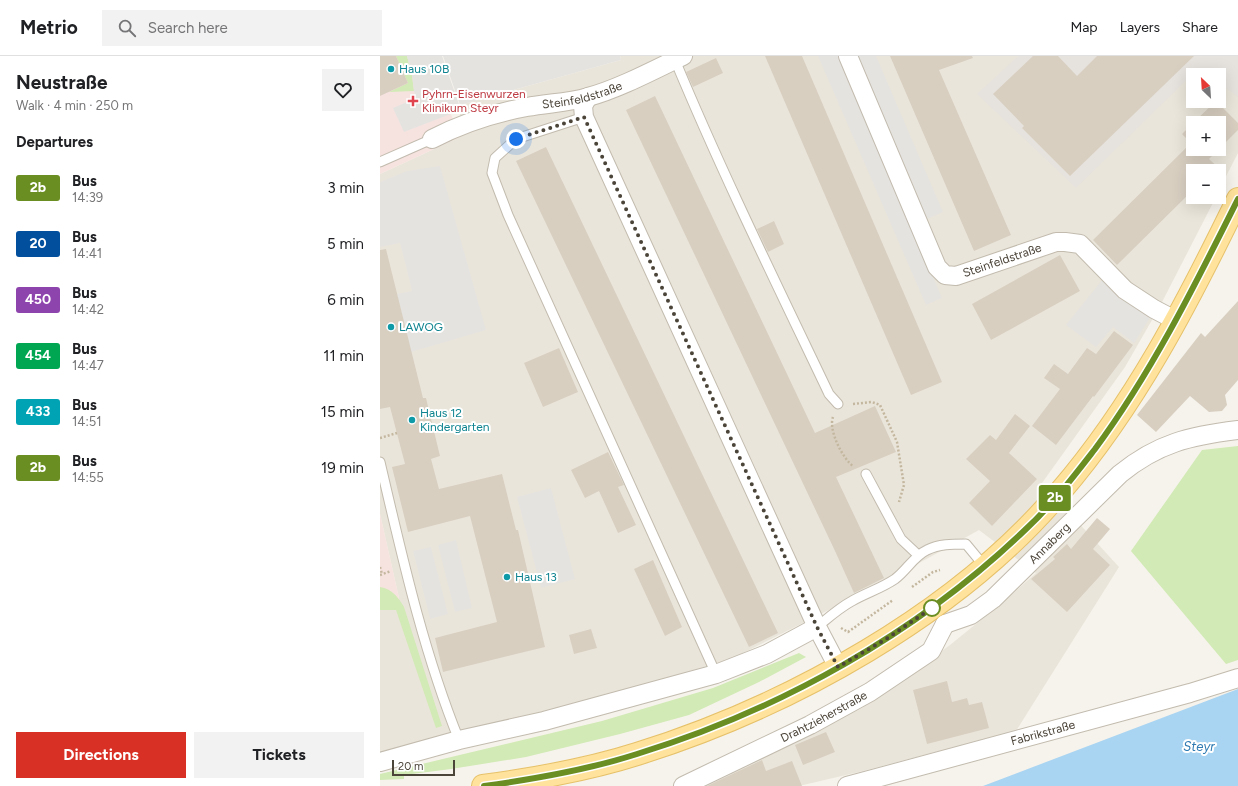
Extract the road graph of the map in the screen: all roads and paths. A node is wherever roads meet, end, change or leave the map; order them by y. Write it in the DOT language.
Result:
graph roads {
  1 [pos="848,56"];
  2 [pos="679,58"];
  3 [pos="588,97"];
  4 [pos="584,117"];
  5 [pos="432,139"];
  6 [pos="380,162"];
  7 [pos="1238,199"];
  8 [pos="1175,320"];
  9 [pos="838,404"];
  10 [pos="1238,430"];
  11 [pos="397,433"];
  12 [pos="380,438"];
  13 [pos="380,462"];
  14 [pos="866,474"];
  15 [pos="888,516"];
  16 [pos="918,555"];
  17 [pos="380,567"];
  18 [pos="985,567"];
  19 [pos="382,574"];
  20 [pos="939,616"];
  21 [pos="817,627"];
  22 [pos="838,667"];
  23 [pos="716,674"];
  24 [pos="1238,678"];
  25 [pos="459,740"];
  26 [pos="380,762"];
  27 [pos="484,786"];
  28 [pos="683,786"];
  29 [pos="847,786"];
  1 -- 8 [label="street, Steinfeldstraße"];
  2 -- 3 [label="street, Steinfeldstraße"];
  2 -- 9 [label="lane"];
  3 -- 4 [label="street"];
  3 -- 5 [label="street, Steinfeldstraße"];
  4 -- 21 [label="street"];
  4 -- 23 [label="lane"];
  5 -- 6 [label="lane"];
  7 -- 8 [label="main road"];
  8 -- 18 [label="main road"];
  9 -- 14 [label="path"];
  9 -- 15 [label="path"];
  10 -- 20 [label="street, Annaberg"];
  11 -- 12 [label="path"];
  13 -- 25 [label="lane"];
  14 -- 15 [label="lane"];
  15 -- 16 [label="lane"];
  16 -- 18 [label="lane"];
  16 -- 21 [label="lane"];
  17 -- 19 [label="path"];
  18 -- 20 [label="main road"];
  20 -- 22 [label="main road"];
  20 -- 28 [label="street, Drahtzieherstraße"];
  21 -- 22 [label="street"];
  21 -- 23 [label="street"];
  22 -- 27 [label="main road"];
  23 -- 25 [label="street"];
  24 -- 29 [label="street, Fabrikstraße"];
  25 -- 26 [label="street"];
}
